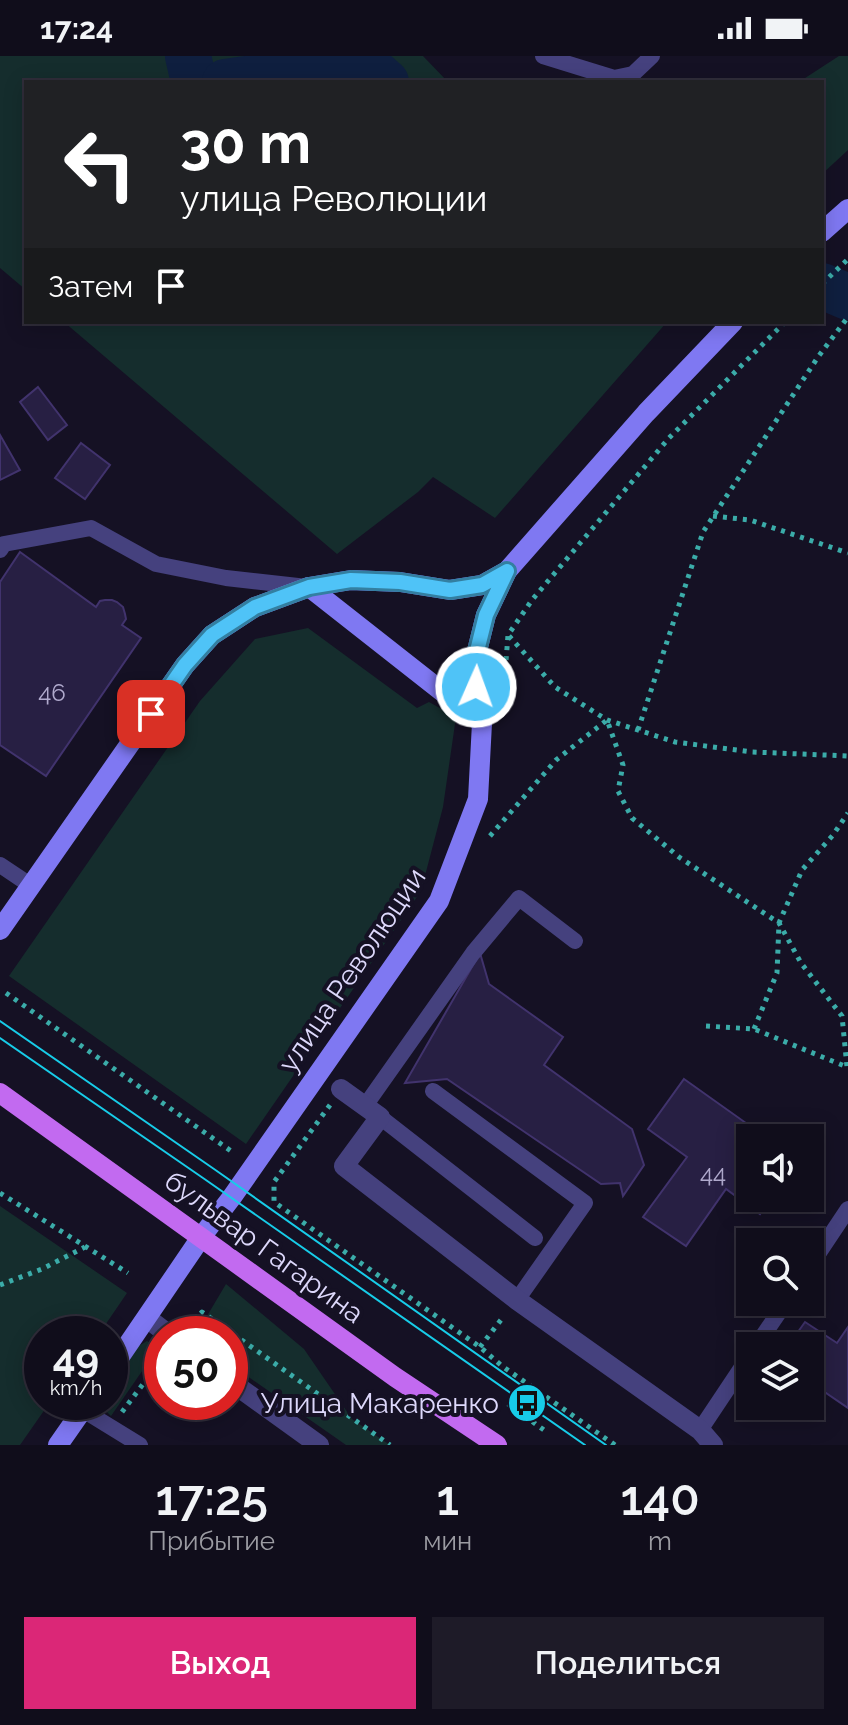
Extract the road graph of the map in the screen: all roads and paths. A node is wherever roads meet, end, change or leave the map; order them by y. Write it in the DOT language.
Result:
graph roads {
  1 [pos="543,56"];
  2 [pos="652,56"];
  3 [pos="848,209"];
  4 [pos="824,230"];
  5 [pos="848,259"];
  6 [pos="824,282"];
  7 [pos="848,317"];
  8 [pos="731,324"];
  9 [pos="783,324"];
  10 [pos="713,516"];
  11 [pos="1,545"];
  12 [pos="848,553"];
  13 [pos="507,571"];
  14 [pos="309,587"];
  15 [pos="532,600"];
  16 [pos="508,635"];
  17 [pos="607,720"];
  18 [pos="482,723"];
  19 [pos="638,730"];
  20 [pos="848,756"];
  21 [pos="848,813"];
  22 [pos="485,841"];
  23 [pos="0,865"];
  24 [pos="30,885"];
  25 [pos="779,923"];
  26 [pos="0,930"];
  27 [pos="575,941"];
  28 [pos="6,993"];
  29 [pos="706,1026"];
  30 [pos="754,1029"];
  31 [pos="847,1067"];
  32 [pos="341,1089"];
  33 [pos="433,1091"];
  34 [pos="0,1093"];
  35 [pos="372,1112"];
  36 [pos="231,1151"];
  37 [pos="0,1193"];
  38 [pos="274,1202"];
  39 [pos="848,1209"];
  40 [pos="843,1227"];
  41 [pos="202,1236"];
  42 [pos="535,1238"];
  43 [pos="86,1247"];
  44 [pos="824,1249"];
  45 [pos="128,1273"];
  46 [pos="0,1285"];
  47 [pos="517,1300"];
  48 [pos="148,1316"];
  49 [pos="144,1322"];
  50 [pos="128,1345"];
  51 [pos="248,1345"];
  52 [pos="480,1347"];
  53 [pos="736,1381"];
  54 [pos="144,1383"];
  55 [pos="248,1394"];
  56 [pos="508,1404"];
  57 [pos="76,1420"];
  58 [pos="104,1420"];
  59 [pos="112,1426"];
  60 [pos="544,1430"];
  61 [pos="706,1438"];
  62 [pos="58,1445"];
  63 [pos="140,1445"];
  64 [pos="319,1445"];
  65 [pos="390,1445"];
  66 [pos="497,1445"];
  67 [pos="615,1445"];
  1 -- 2 [label="lane"];
  3 -- 4 [label="main road"];
  5 -- 6 [label="path"];
  7 -- 10 [label="path"];
  8 -- 13 [label="main road, улица Революции"];
  9 -- 15 [label="path"];
  10 -- 12 [label="path"];
  10 -- 19 [label="path"];
  11 -- 14 [label="lane"];
  13 -- 14 [label="main road, улица Революции"];
  13 -- 18 [label="main road, улица Революции"];
  14 -- 18 [label="main road"];
  14 -- 24 [label="main road, улица Революции"];
  16 -- 17 [label="path"];
  17 -- 19 [label="path"];
  17 -- 22 [label="path"];
  17 -- 25 [label="path"];
  18 -- 41 [label="main road, улица Революции"];
  19 -- 20 [label="path"];
  21 -- 25 [label="path"];
  23 -- 24 [label="lane"];
  24 -- 26 [label="main road, улица Революции"];
  25 -- 30 [label="path"];
  25 -- 31 [label="path"];
  27 -- 35 [label="lane"];
  28 -- 36 [label="path"];
  29 -- 30 [label="path"];
  30 -- 31 [label="path"];
  32 -- 35 [label="street"];
  33 -- 47 [label="lane"];
  34 -- 41 [label="main road, бульвар Гагарина"];
  35 -- 42 [label="lane"];
  35 -- 47 [label="street"];
  37 -- 43 [label="path"];
  38 -- 52 [label="path"];
  39 -- 40 [label="lane"];
  40 -- 44 [label="lane"];
  41 -- 48 [label="main road"];
  41 -- 66 [label="main road, бульвар Гагарина"];
  43 -- 45 [label="path"];
  43 -- 46 [label="path"];
  47 -- 52 [label="path"];
  47 -- 61 [label="street"];
  49 -- 50 [label="main road"];
  51 -- 65 [label="path"];
  52 -- 67 [label="path"];
  53 -- 61 [label="lane"];
  54 -- 59 [label="path"];
  55 -- 64 [label="street"];
  56 -- 60 [label="path"];
  57 -- 62 [label="main road"];
  58 -- 59 [label="lane"];
  59 -- 63 [label="lane"];
}
